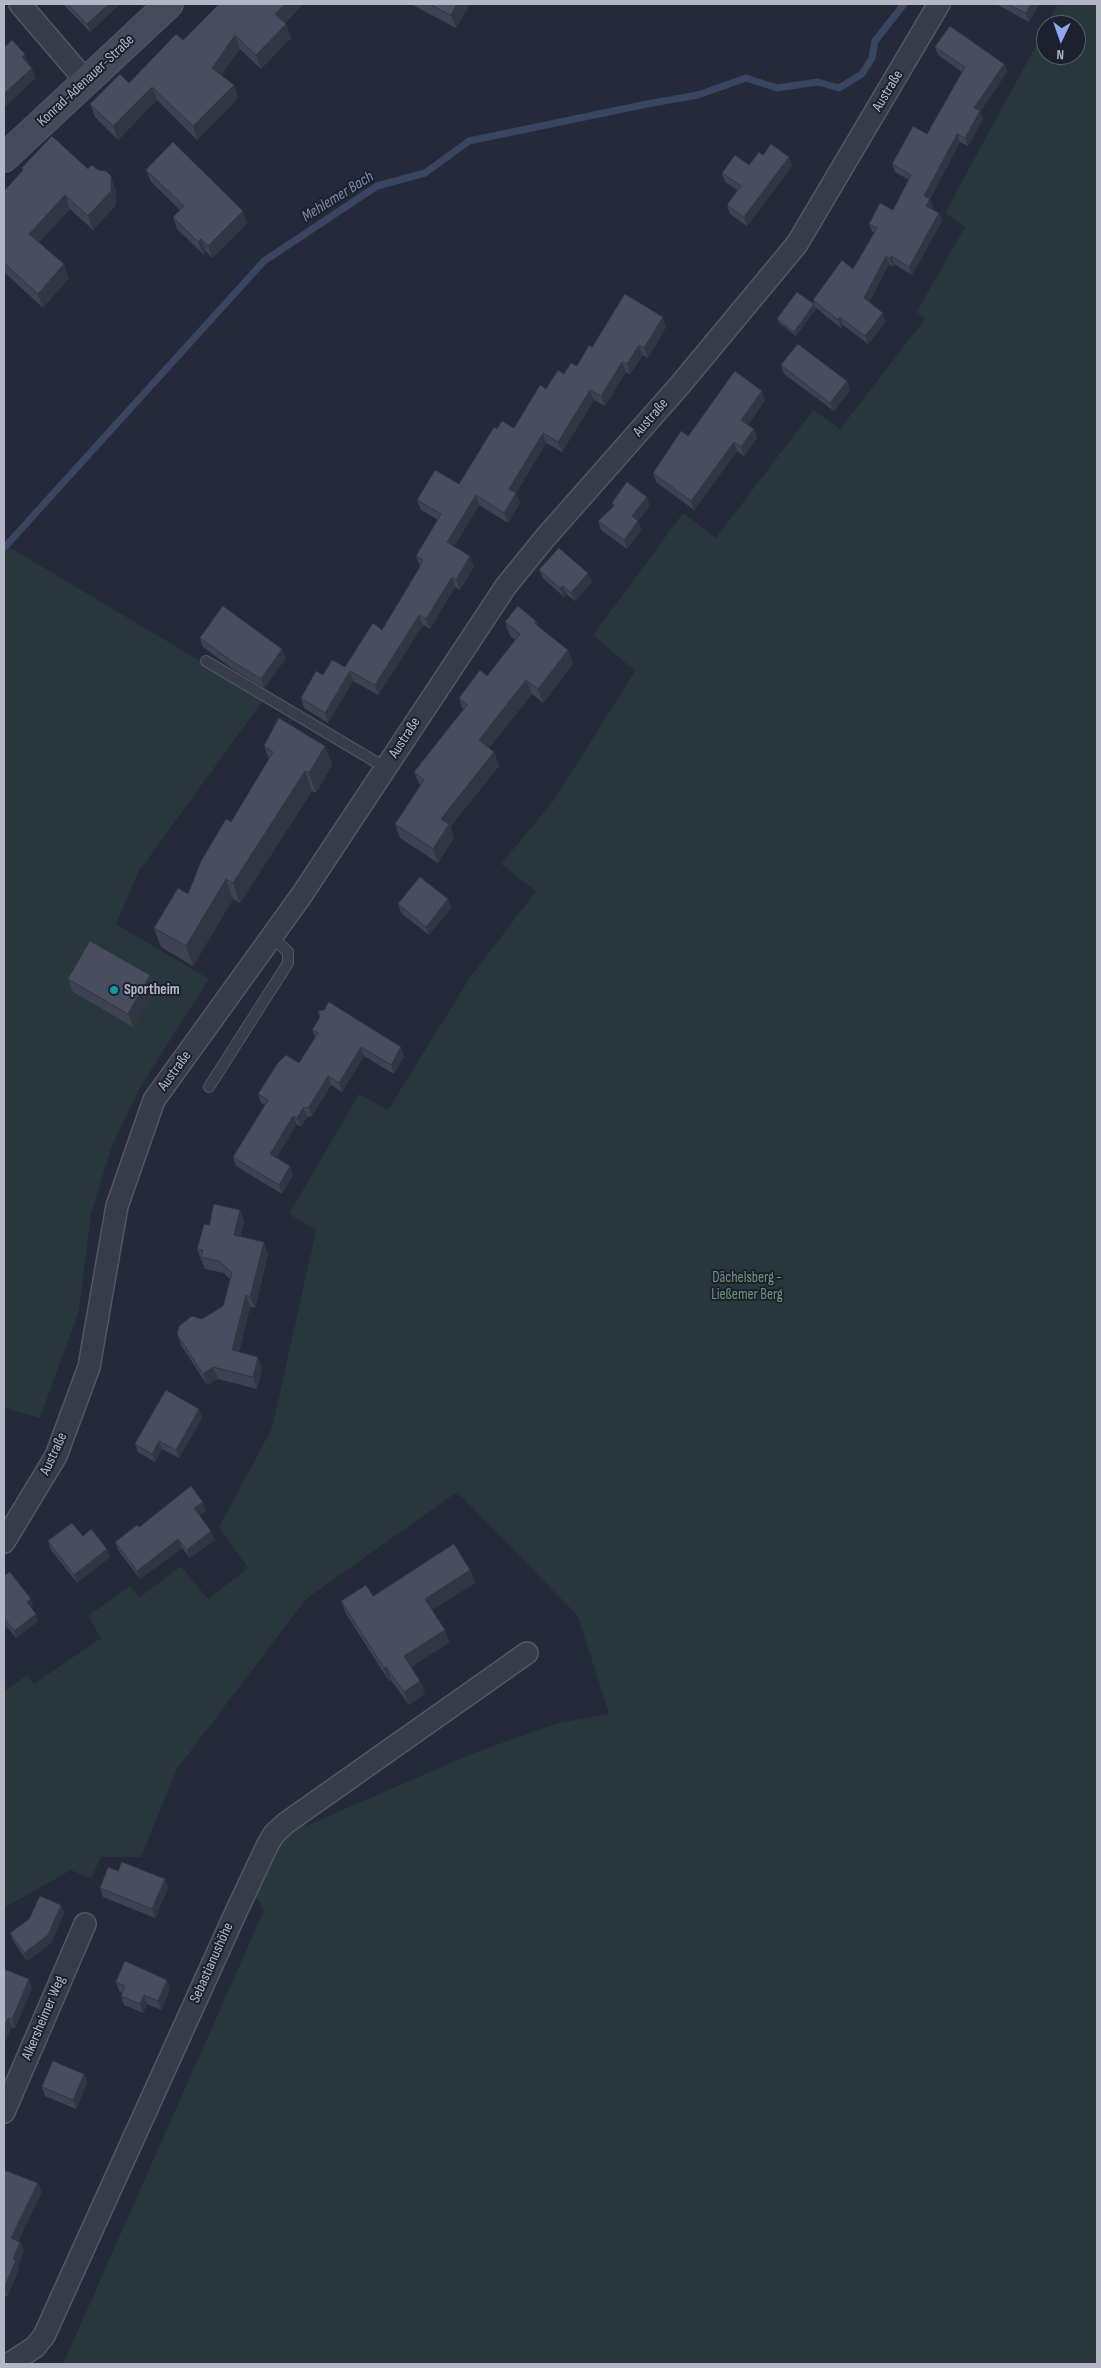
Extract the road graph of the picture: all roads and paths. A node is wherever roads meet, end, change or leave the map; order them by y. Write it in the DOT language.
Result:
graph roads {
  1 [pos="20,4"];
  2 [pos="169,4"];
  3 [pos="939,4"];
  4 [pos="86,80"];
  5 [pos="4,158"];
  6 [pos="206,661"];
  7 [pos="386,768"];
  8 [pos="272,937"];
  9 [pos="209,1087"];
  10 [pos="4,1542"];
  11 [pos="527,1653"];
  12 [pos="85,1924"];
  13 [pos="4,2112"];
  14 [pos="9,2364"];
  1 -- 4 [label="street"];
  2 -- 4 [label="main road, Konrad-Adenauer-Straße"];
  3 -- 7 [label="street, Austraße"];
  4 -- 5 [label="main road, Konrad-Adenauer-Straße"];
  6 -- 7 [label="lane"];
  7 -- 8 [label="street, Austraße"];
  8 -- 9 [label="lane"];
  8 -- 10 [label="street, Austraße"];
  11 -- 14 [label="street, Sebastianushöhe"];
  12 -- 13 [label="street, Alkersheimer Weg"];
}
